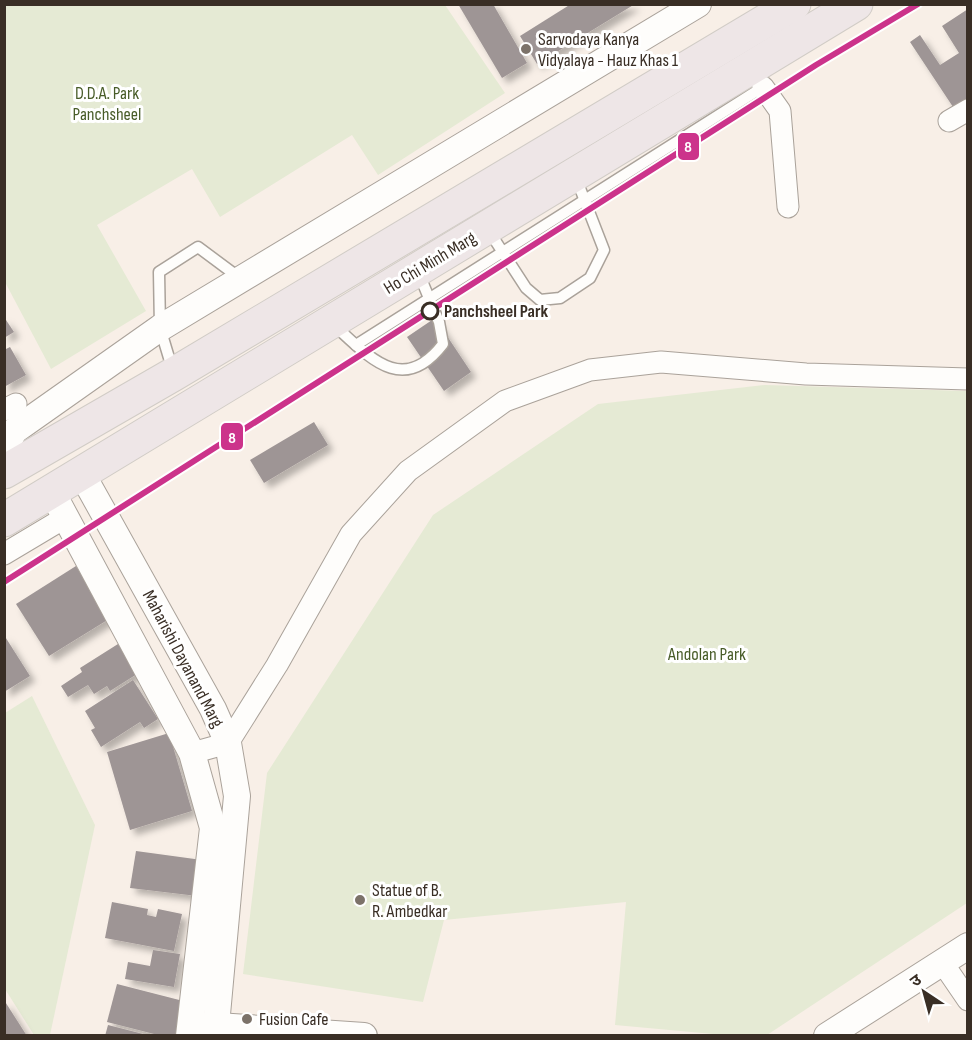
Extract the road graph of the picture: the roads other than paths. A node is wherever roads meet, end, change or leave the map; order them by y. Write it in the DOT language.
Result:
graph roads {
  1 [pos="698,4"];
  2 [pos="794,4"];
  3 [pos="856,4"];
  4 [pos="757,78"];
  5 [pos="968,110"];
  6 [pos="949,121"];
  7 [pos="580,188"];
  8 [pos="788,207"];
  9 [pos="495,241"];
  10 [pos="417,271"];
  11 [pos="241,279"];
  12 [pos="430,301"];
  13 [pos="332,323"];
  14 [pos="160,328"];
  15 [pos="356,345"];
  16 [pos="174,374"];
  17 [pos="968,379"];
  18 [pos="4,449"];
  19 [pos="4,472"];
  20 [pos="82,474"];
  21 [pos="59,505"];
  22 [pos="4,520"];
  23 [pos="120,544"];
  24 [pos="4,554"];
  25 [pos="89,560"];
  26 [pos="158,609"];
  27 [pos="124,626"];
  28 [pos="228,743"];
  29 [pos="192,753"];
  30 [pos="968,946"];
  31 [pos="942,962"];
  32 [pos="968,1000"];
  33 [pos="203,1031"];
  34 [pos="364,1035"];
  35 [pos="827,1035"];
  1 -- 11 [label="street"];
  2 -- 16 [label="main road, Ho Chi Minh Marg"];
  3 -- 4 [label="main road, Ho Chi Minh Marg"];
  4 -- 7 [label="main road, Ho Chi Minh Marg"];
  4 -- 8 [label="street"];
  5 -- 6 [label="street"];
  7 -- 9 [label="main road, Ho Chi Minh Marg"];
  7 -- 9 [label="lane"];
  9 -- 10 [label="main road, Ho Chi Minh Marg"];
  9 -- 12 [label="lane"];
  10 -- 12 [label="lane"];
  10 -- 13 [label="main road, Ho Chi Minh Marg"];
  11 -- 14 [label="street"];
  11 -- 14 [label="lane"];
  12 -- 15 [label="lane"];
  12 -- 15 [label="lane"];
  13 -- 15 [label="lane"];
  13 -- 20 [label="main road, Ho Chi Minh Marg"];
  14 -- 16 [label="lane"];
  14 -- 18 [label="street"];
  16 -- 19 [label="main road, Ho Chi Minh Marg"];
  17 -- 28 [label="street"];
  20 -- 21 [label="main road, Ho Chi Minh Marg"];
  20 -- 23 [label="street, Maharishi Dayanand Marg"];
  21 -- 22 [label="main road, Ho Chi Minh Marg"];
  21 -- 24 [label="street"];
  21 -- 25 [label="street, Maharishi Dayanand Marg"];
  23 -- 25 [label="street"];
  23 -- 26 [label="street, Maharishi Dayanand Marg"];
  25 -- 27 [label="street, Maharishi Dayanand Marg"];
  26 -- 27 [label="street"];
  26 -- 28 [label="street, Maharishi Dayanand Marg"];
  27 -- 29 [label="street, Maharishi Dayanand Marg"];
  28 -- 29 [label="street"];
  28 -- 33 [label="street, Maharishi Dayanand Marg"];
  29 -- 33 [label="street, Maharishi Dayanand Marg"];
  30 -- 31 [label="street"];
  31 -- 32 [label="street"];
  31 -- 35 [label="street"];
  33 -- 34 [label="street"];
}
